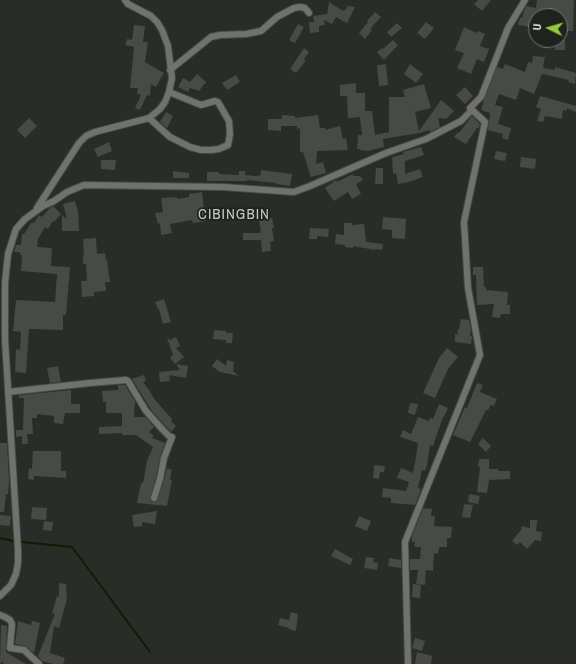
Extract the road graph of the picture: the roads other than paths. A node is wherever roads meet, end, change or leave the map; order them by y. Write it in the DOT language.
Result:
graph roads {
  1 [pos="125,0"];
  2 [pos="525,0"];
  3 [pos="309,13"];
  4 [pos="170,70"];
  5 [pos="170,92"];
  6 [pos="470,108"];
  7 [pos="149,118"];
  8 [pos="35,211"];
  9 [pos="8,392"];
  10 [pos="154,498"];
  11 [pos="0,596"];
  12 [pos="0,615"];
  13 [pos="39,664"];
  14 [pos="408,664"];
  1 -- 4 [label="street"];
  2 -- 6 [label="street"];
  3 -- 4 [label="street"];
  4 -- 5 [label="street"];
  5 -- 7 [label="street"];
  5 -- 7 [label="street"];
  6 -- 8 [label="street"];
  6 -- 14 [label="street"];
  7 -- 8 [label="street"];
  8 -- 9 [label="street"];
  9 -- 10 [label="street"];
  9 -- 11 [label="street"];
  12 -- 13 [label="street"];
}
